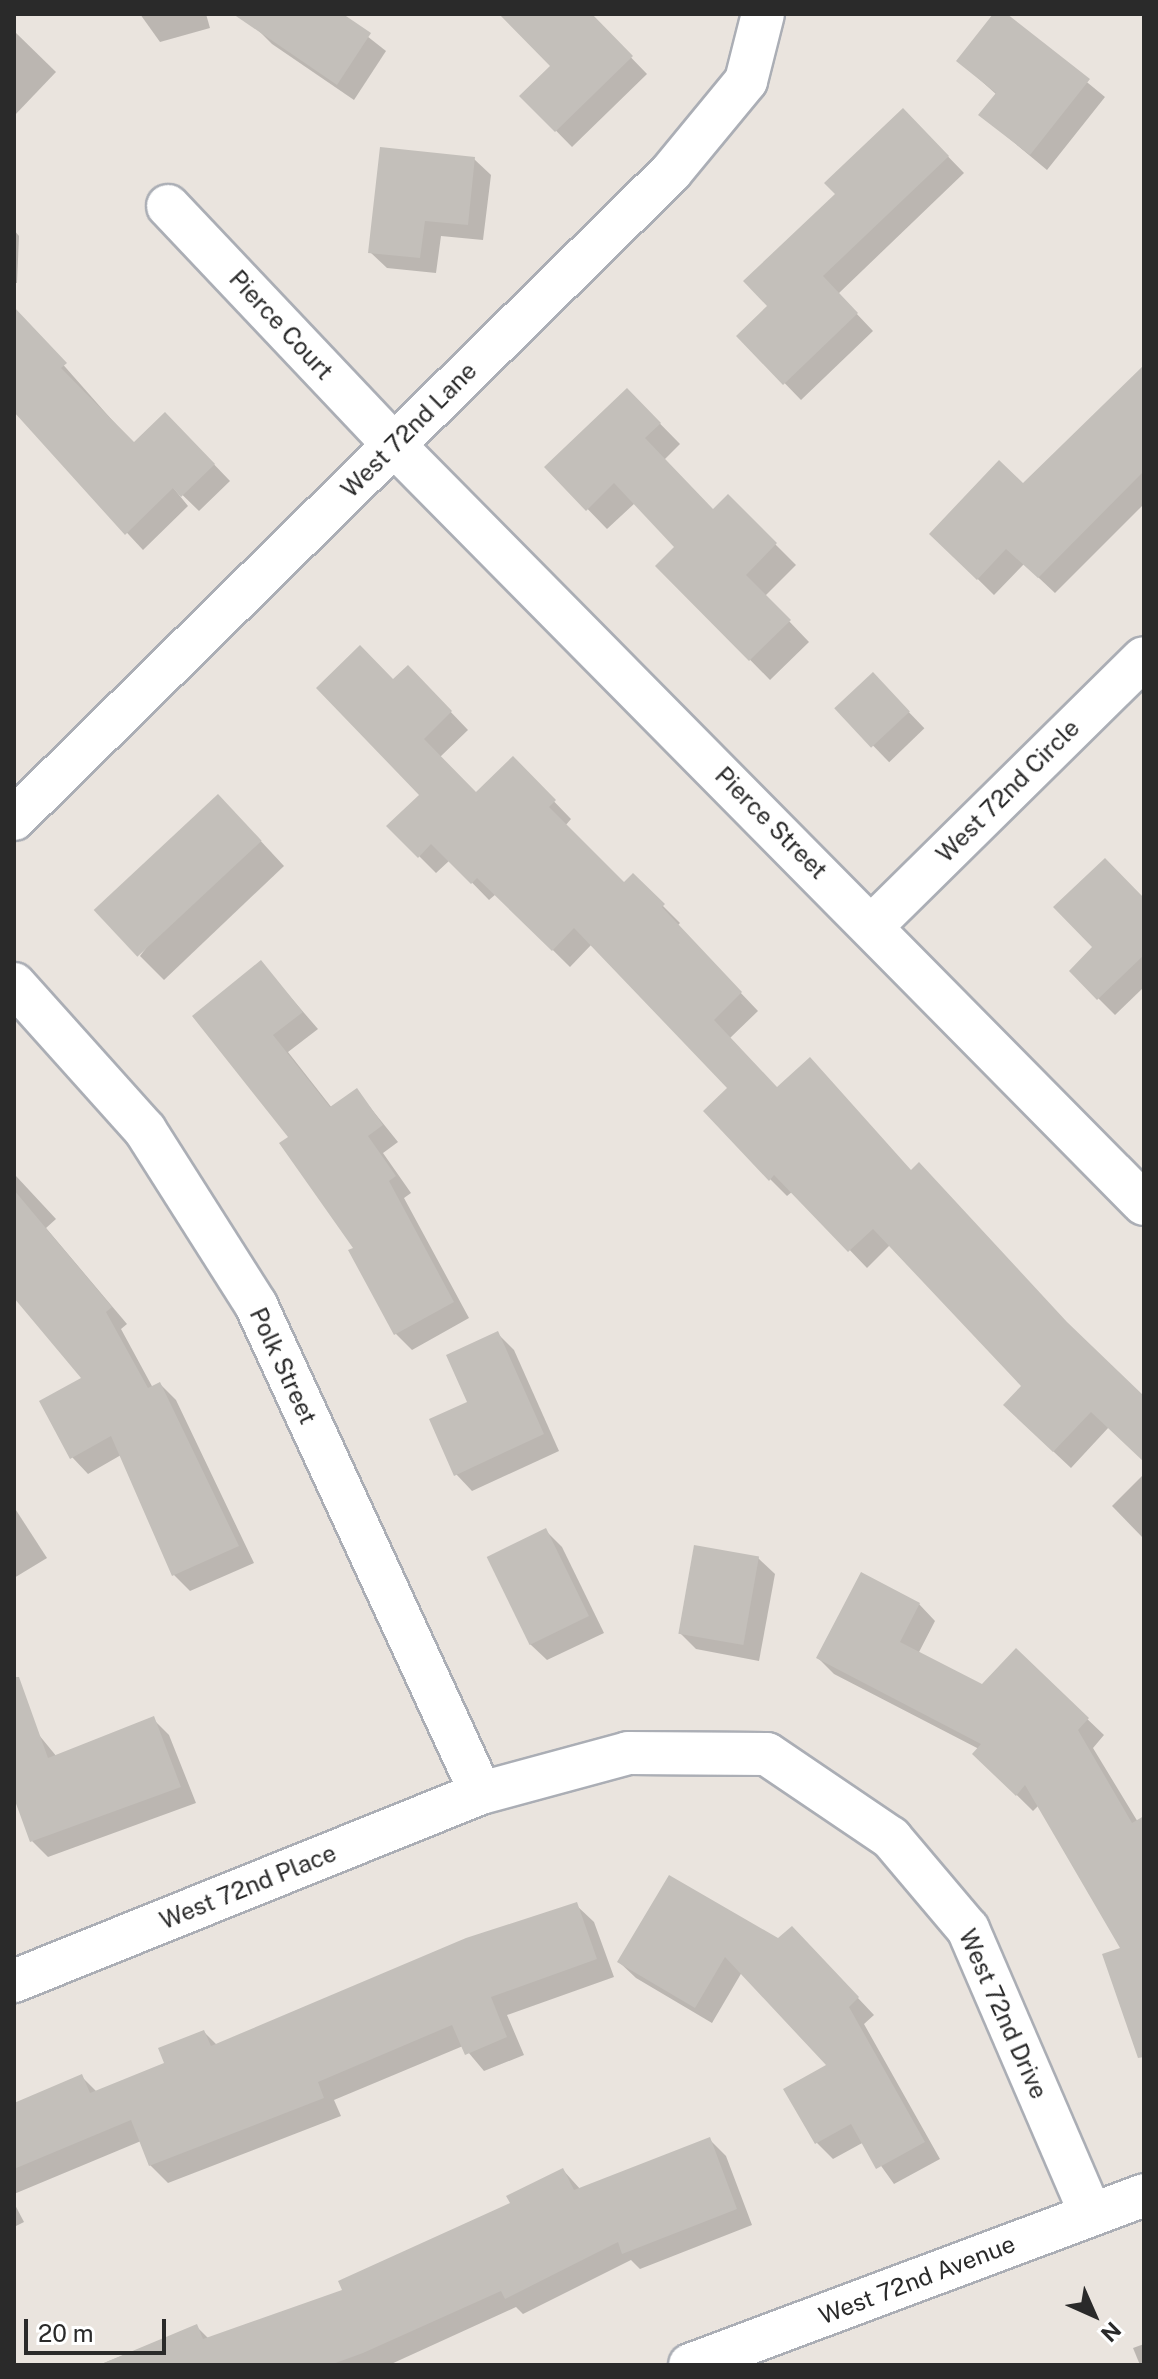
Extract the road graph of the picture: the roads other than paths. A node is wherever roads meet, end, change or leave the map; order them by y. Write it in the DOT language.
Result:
graph roads {
  1 [pos="763,14"];
  2 [pos="168,206"];
  3 [pos="394,445"];
  4 [pos="1144,658"];
  5 [pos="14,819"];
  6 [pos="873,925"];
  7 [pos="14,984"];
  8 [pos="1144,1204"];
  9 [pos="481,1793"];
  10 [pos="14,1981"];
  11 [pos="1144,2195"];
  12 [pos="1091,2215"];
  13 [pos="714,2361"];
  1 -- 3 [label="street, West 72nd Lane"];
  2 -- 3 [label="street, Pierce Court"];
  3 -- 5 [label="street, West 72nd Lane"];
  3 -- 6 [label="street, Pierce Street"];
  4 -- 6 [label="street, West 72nd Circle"];
  6 -- 8 [label="street, Pierce Street"];
  7 -- 9 [label="street, Polk Street"];
  9 -- 10 [label="street, West 72nd Place"];
  9 -- 12 [label="street, West 72nd Drive"];
  11 -- 12 [label="street, West 72nd Avenue"];
  12 -- 13 [label="street, West 72nd Avenue"];
}
